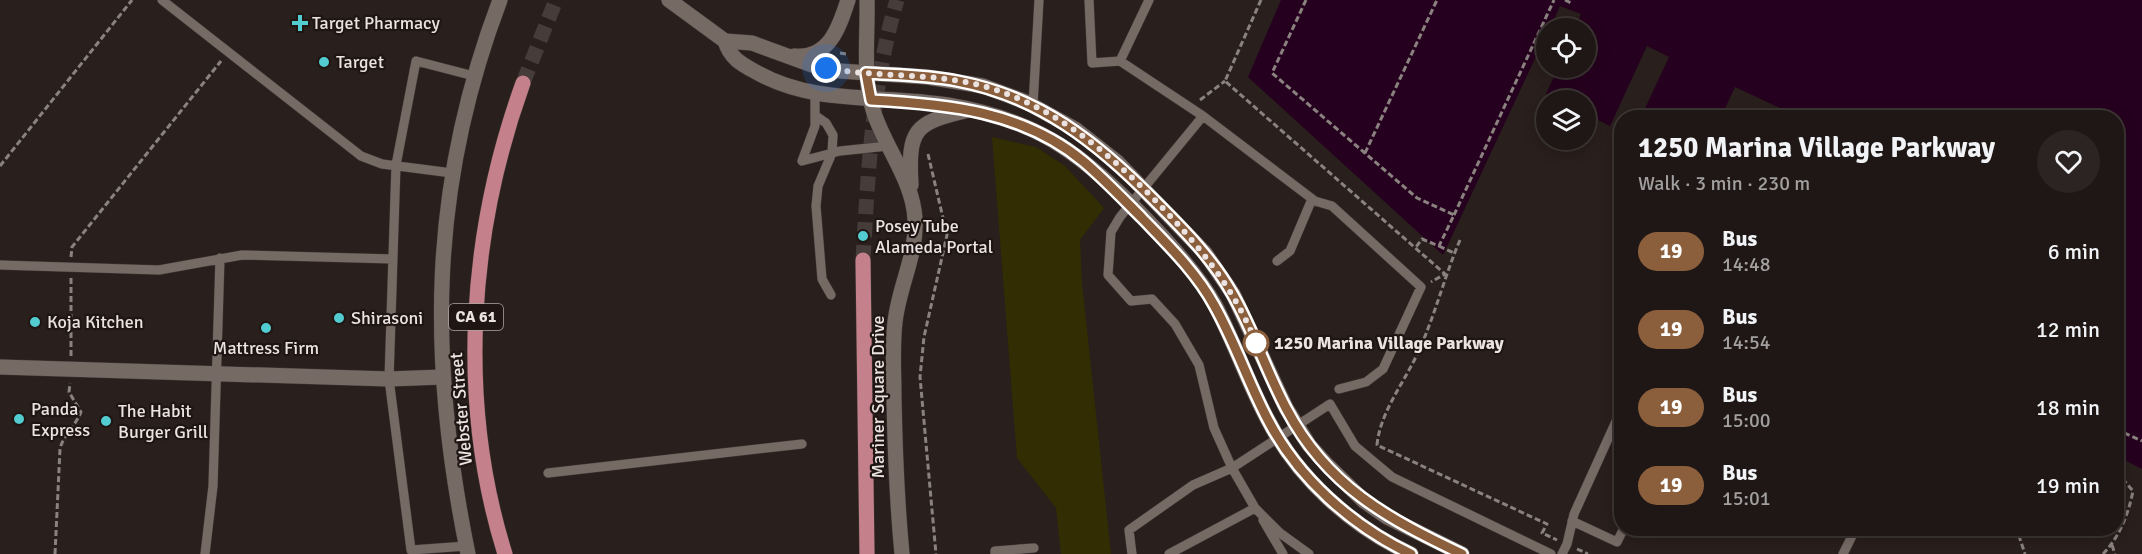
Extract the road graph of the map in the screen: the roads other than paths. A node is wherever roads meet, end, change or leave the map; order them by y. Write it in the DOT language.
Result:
graph roads {
  1 [pos="162,0"];
  2 [pos="500,0"];
  3 [pos="669,0"];
  4 [pos="848,0"];
  5 [pos="867,0"];
  6 [pos="1039,0"];
  7 [pos="1089,0"];
  8 [pos="1149,0"];
  9 [pos="725,42"];
  10 [pos="781,55"];
  11 [pos="1120,61"];
  12 [pos="866,73"];
  13 [pos="474,76"];
  14 [pos="523,83"];
  15 [pos="815,94"];
  16 [pos="871,100"];
  17 [pos="1033,105"];
  18 [pos="971,110"];
  19 [pos="816,116"];
  20 [pos="1203,116"];
  21 [pos="888,146"];
  22 [pos="832,153"];
  23 [pos="396,165"];
  24 [pos="452,173"];
  25 [pos="1143,189"];
  26 [pos="911,197"];
  27 [pos="1312,199"];
  28 [pos="1129,205"];
  29 [pos="220,258"];
  30 [pos="393,259"];
  31 [pos="863,260"];
  32 [pos="1277,261"];
  33 [pos="0,266"];
  34 [pos="831,295"];
  35 [pos="0,367"];
  36 [pos="217,374"];
  37 [pos="442,377"];
  38 [pos="389,379"];
  39 [pos="1339,390"];
  40 [pos="1614,426"];
  41 [pos="1297,427"];
  42 [pos="1278,438"];
  43 [pos="802,444"];
  44 [pos="1232,468"];
  45 [pos="548,472"];
  46 [pos="1255,508"];
  47 [pos="1572,521"];
  48 [pos="1620,536"];
  49 [pos="1852,536"];
  50 [pos="1034,548"];
  51 [pos="467,550"];
  52 [pos="205,554"];
  53 [pos="505,554"];
  54 [pos="867,554"];
  55 [pos="902,554"];
  56 [pos="995,554"];
  57 [pos="1132,554"];
  58 [pos="1169,554"];
  59 [pos="1283,554"];
  60 [pos="1309,554"];
  61 [pos="1411,554"];
  62 [pos="1462,554"];
  63 [pos="1551,554"];
  64 [pos="1562,554"];
  65 [pos="1843,554"];
  1 -- 23 [label="lane"];
  2 -- 13 [label="street"];
  3 -- 9 [label="street"];
  4 -- 10 [label="street"];
  5 -- 12 [label="street, Mariner Square Drive"];
  6 -- 17 [label="lane"];
  7 -- 11 [label="lane"];
  8 -- 11 [label="lane"];
  9 -- 10 [label="street"];
  9 -- 15 [label="street"];
  10 -- 12 [label="street"];
  11 -- 20 [label="lane"];
  12 -- 16 [label="street, Mariner Square Drive"];
  12 -- 17 [label="street"];
  13 -- 23 [label="lane"];
  13 -- 24 [label="street"];
  14 -- 53 [label="main road, Webster Street / CA 61"];
  15 -- 16 [label="street"];
  15 -- 19 [label="lane"];
  16 -- 18 [label="street"];
  16 -- 21 [label="street, Mariner Square Drive"];
  17 -- 25 [label="street"];
  18 -- 26 [label="street"];
  18 -- 28 [label="street"];
  19 -- 22 [label="lane"];
  19 -- 22 [label="lane"];
  20 -- 25 [label="lane"];
  20 -- 27 [label="lane"];
  21 -- 22 [label="lane"];
  21 -- 26 [label="street, Mariner Square Drive"];
  22 -- 34 [label="lane"];
  23 -- 24 [label="lane"];
  23 -- 30 [label="lane"];
  24 -- 37 [label="street"];
  25 -- 28 [label="lane"];
  25 -- 41 [label="street"];
  26 -- 55 [label="street, Mariner Square Drive"];
  27 -- 32 [label="lane"];
  27 -- 39 [label="lane"];
  28 -- 42 [label="street"];
  28 -- 44 [label="lane"];
  29 -- 30 [label="lane"];
  29 -- 33 [label="lane"];
  29 -- 36 [label="lane"];
  30 -- 38 [label="lane"];
  31 -- 54 [label="main road"];
  35 -- 36 [label="street"];
  36 -- 38 [label="street"];
  36 -- 52 [label="lane"];
  37 -- 38 [label="street"];
  37 -- 51 [label="street"];
  38 -- 51 [label="lane"];
  40 -- 47 [label="lane"];
  41 -- 42 [label="lane"];
  41 -- 62 [label="street"];
  41 -- 63 [label="lane"];
  42 -- 44 [label="lane"];
  42 -- 61 [label="street"];
  43 -- 45 [label="lane"];
  44 -- 46 [label="lane"];
  44 -- 57 [label="lane"];
  46 -- 58 [label="lane"];
  46 -- 59 [label="lane"];
  46 -- 60 [label="lane"];
  47 -- 48 [label="lane"];
  47 -- 64 [label="lane"];
  49 -- 65 [label="lane"];
  50 -- 56 [label="lane"];
}
